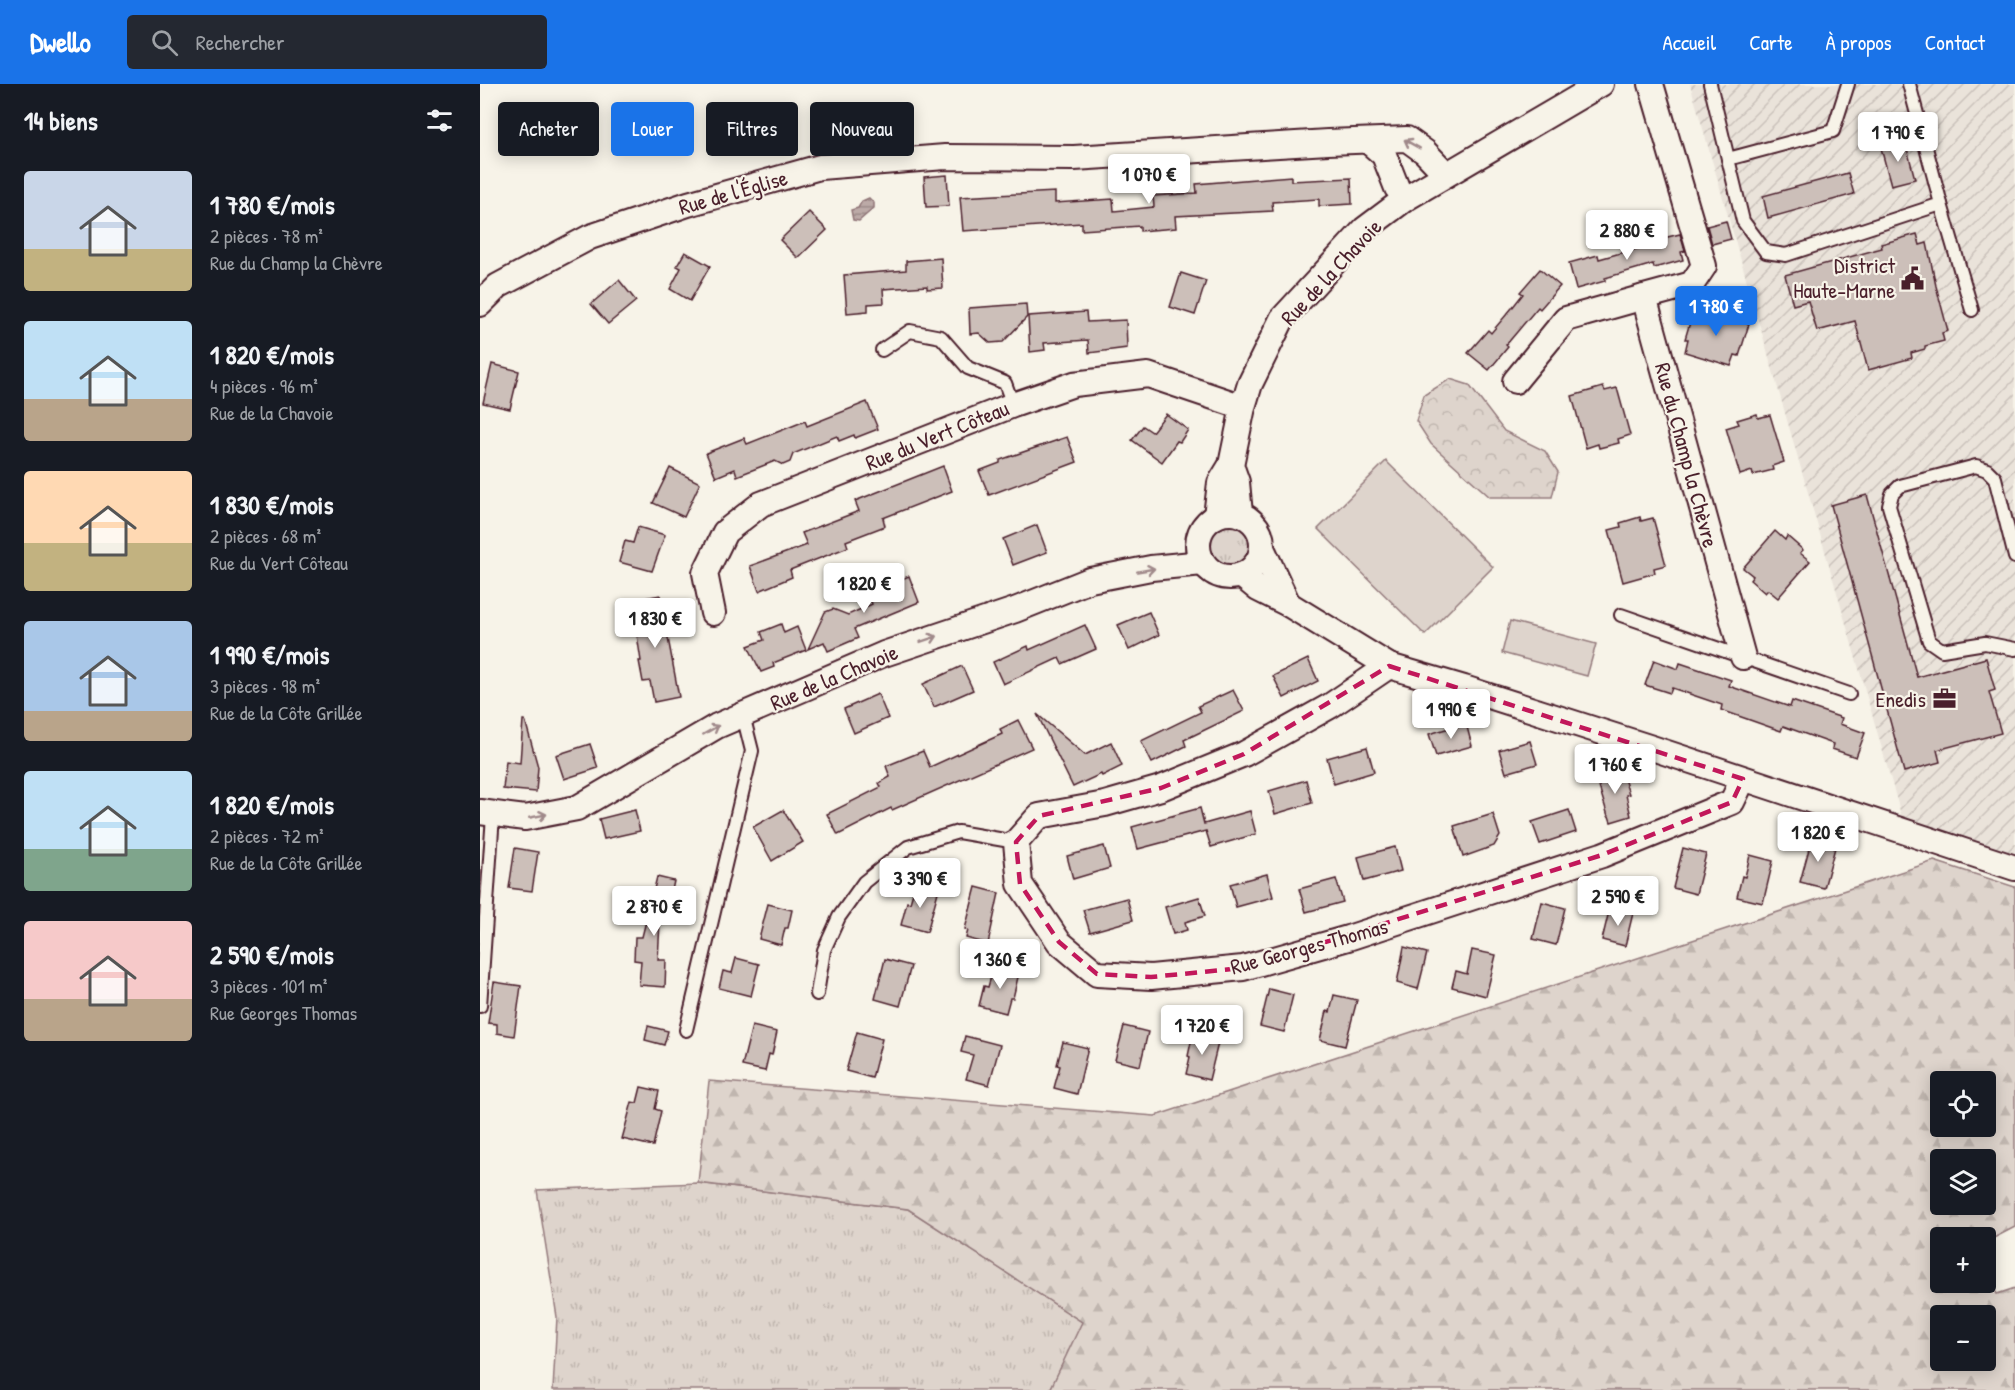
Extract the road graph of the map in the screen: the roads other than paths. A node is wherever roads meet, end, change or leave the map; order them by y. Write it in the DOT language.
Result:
graph roads {
  1 [pos="1601,84"];
  2 [pos="1651,84"];
  3 [pos="1710,84"];
  4 [pos="1848,84"];
  5 [pos="1909,84"];
  6 [pos="1368,141"];
  7 [pos="1728,159"];
  8 [pos="1446,174"];
  9 [pos="1405,199"];
  10 [pos="1941,204"];
  11 [pos="1644,297"];
  12 [pos="480,304"];
  13 [pos="1972,310"];
  14 [pos="882,350"];
  15 [pos="1515,381"];
  16 [pos="1013,405"];
  17 [pos="1243,407"];
  18 [pos="1231,465"];
  19 [pos="1240,514"];
  20 [pos="1216,516"];
  21 [pos="1262,548"];
  22 [pos="2015,557"];
  23 [pos="1203,563"];
  24 [pos="1241,575"];
  25 [pos="1288,604"];
  26 [pos="713,613"];
  27 [pos="1621,615"];
  28 [pos="2015,649"];
  29 [pos="1743,657"];
  30 [pos="1389,666"];
  31 [pos="1849,694"];
  32 [pos="743,715"];
  33 [pos="1743,779"];
  34 [pos="487,813"];
  35 [pos="1016,842"];
  36 [pos="2015,868"];
  37 [pos="817,994"];
  38 [pos="480,1006"];
  39 [pos="686,1030"];
  1 -- 8 [label="street, Rue de la Chavoie"];
  2 -- 11 [label="street"];
  3 -- 7 [label="lane"];
  4 -- 7 [label="lane"];
  5 -- 10 [label="lane"];
  8 -- 6 [label="street, Rue de l'Église, one-way"];
  6 -- 9 [label="street"];
  6 -- 12 [label="street, Rue de l'Église"];
  7 -- 10 [label="lane"];
  8 -- 9 [label="street, Rue de la Chavoie"];
  9 -- 17 [label="street, Rue de la Chavoie"];
  10 -- 13 [label="lane"];
  11 -- 15 [label="street"];
  11 -- 29 [label="street, Rue du Champ la Chèvre"];
  14 -- 16 [label="lane"];
  16 -- 17 [label="street, Rue du Vert Côteau"];
  16 -- 26 [label="street, Rue du Vert Côteau"];
  17 -- 18 [label="street, Rue de la Chavoie"];
  18 -- 19 [label="street, Rue de la Chavoie"];
  18 -- 20 [label="street, Rue de la Chavoie"];
  19 -- 20 [label="street"];
  19 -- 21 [label="street"];
  20 -- 23 [label="street"];
  21 -- 24 [label="street"];
  21 -- 25 [label="street"];
  22 -- 28 [label="lane"];
  23 -- 24 [label="street"];
  32 -- 23 [label="street, Rue de la Chavoie, one-way"];
  24 -- 25 [label="street"];
  25 -- 30 [label="street"];
  27 -- 29 [label="lane"];
  29 -- 31 [label="lane"];
  30 -- 33 [label="street"];
  30 -- 35 [label="street"];
  34 -- 32 [label="street, Rue de la Chavoie, one-way"];
  32 -- 39 [label="lane"];
  33 -- 35 [label="street, Rue Georges Thomas"];
  33 -- 36 [label="street"];
  34 -- 38 [label="lane"];
  35 -- 37 [label="lane"];
}
